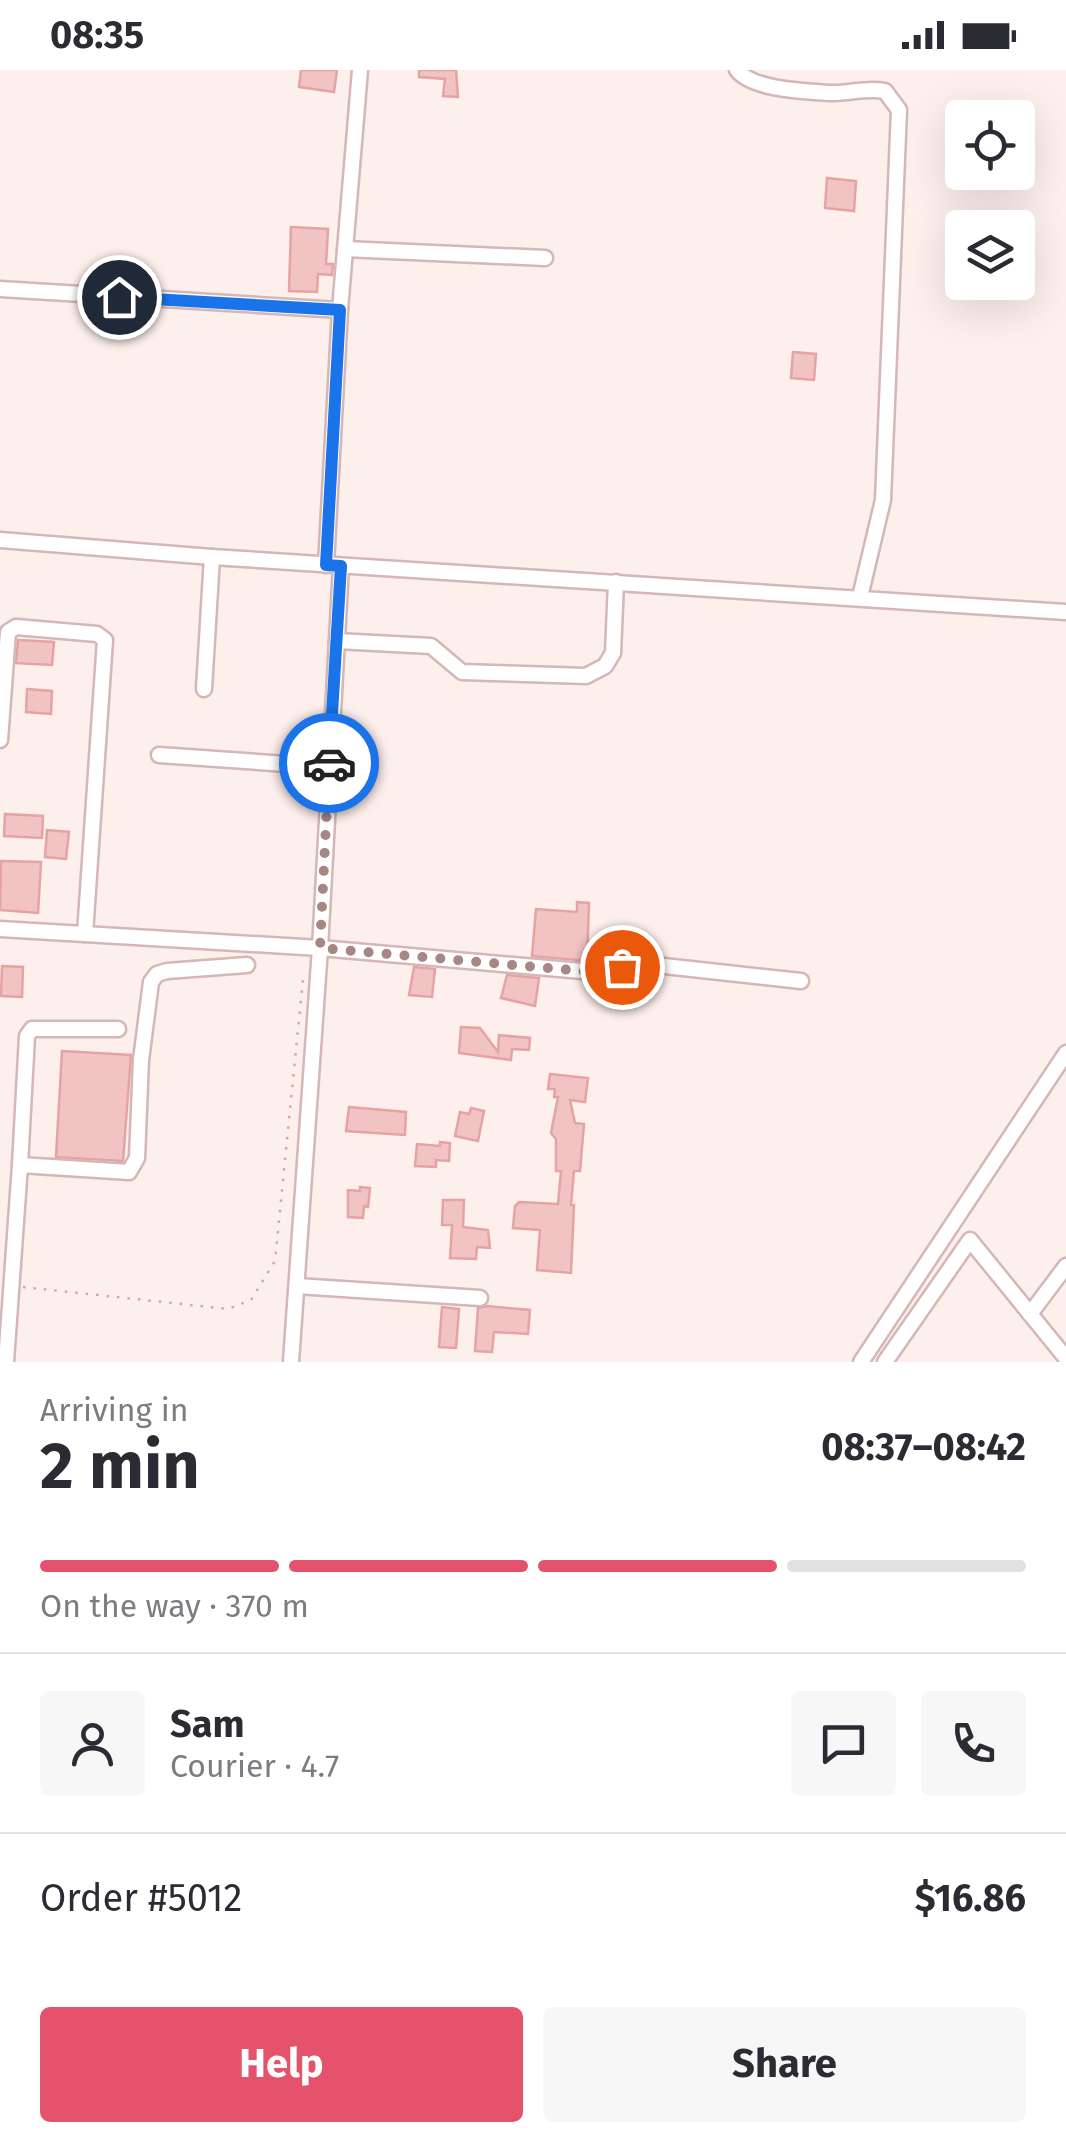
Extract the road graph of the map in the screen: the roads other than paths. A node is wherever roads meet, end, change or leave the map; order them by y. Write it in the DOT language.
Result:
graph roads {
  1 [pos="360,70"];
  2 [pos="737,70"];
  3 [pos="345,250"];
  4 [pos="545,258"];
  5 [pos="0,289"];
  6 [pos="340,310"];
  7 [pos="0,540"];
  8 [pos="212,558"];
  9 [pos="334,566"];
  10 [pos="616,582"];
  11 [pos="860,596"];
  12 [pos="1066,612"];
  13 [pos="337,641"];
  14 [pos="204,688"];
  15 [pos="0,740"];
  16 [pos="159,755"];
  17 [pos="329,767"];
  18 [pos="0,929"];
  19 [pos="85,934"];
  20 [pos="320,948"];
  21 [pos="247,965"];
  22 [pos="801,981"];
  23 [pos="118,1029"];
  24 [pos="1066,1053"];
  25 [pos="1062,1068"];
  26 [pos="20,1166"];
  27 [pos="1066,1266"];
  28 [pos="297,1286"];
  29 [pos="480,1298"];
  30 [pos="1030,1314"];
  31 [pos="1066,1358"];
  32 [pos="6,1362"];
  33 [pos="292,1362"];
  34 [pos="861,1362"];
  35 [pos="885,1362"];
  1 -- 3 [label="street"];
  2 -- 11 [label="street"];
  3 -- 4 [label="street"];
  3 -- 6 [label="street"];
  5 -- 6 [label="street"];
  6 -- 9 [label="street"];
  7 -- 8 [label="street"];
  8 -- 9 [label="street"];
  8 -- 14 [label="street"];
  9 -- 10 [label="street"];
  9 -- 13 [label="street"];
  10 -- 11 [label="street"];
  10 -- 13 [label="street"];
  11 -- 12 [label="street"];
  13 -- 17 [label="street"];
  15 -- 19 [label="street"];
  16 -- 17 [label="street"];
  17 -- 20 [label="street"];
  18 -- 19 [label="street"];
  19 -- 20 [label="street"];
  20 -- 22 [label="street"];
  20 -- 28 [label="street"];
  21 -- 26 [label="street"];
  23 -- 26 [label="street"];
  24 -- 25 [label="street"];
  25 -- 34 [label="street"];
  26 -- 32 [label="street"];
  27 -- 30 [label="street"];
  28 -- 29 [label="street"];
  28 -- 33 [label="street"];
  30 -- 31 [label="street"];
  30 -- 35 [label="street"];
}
